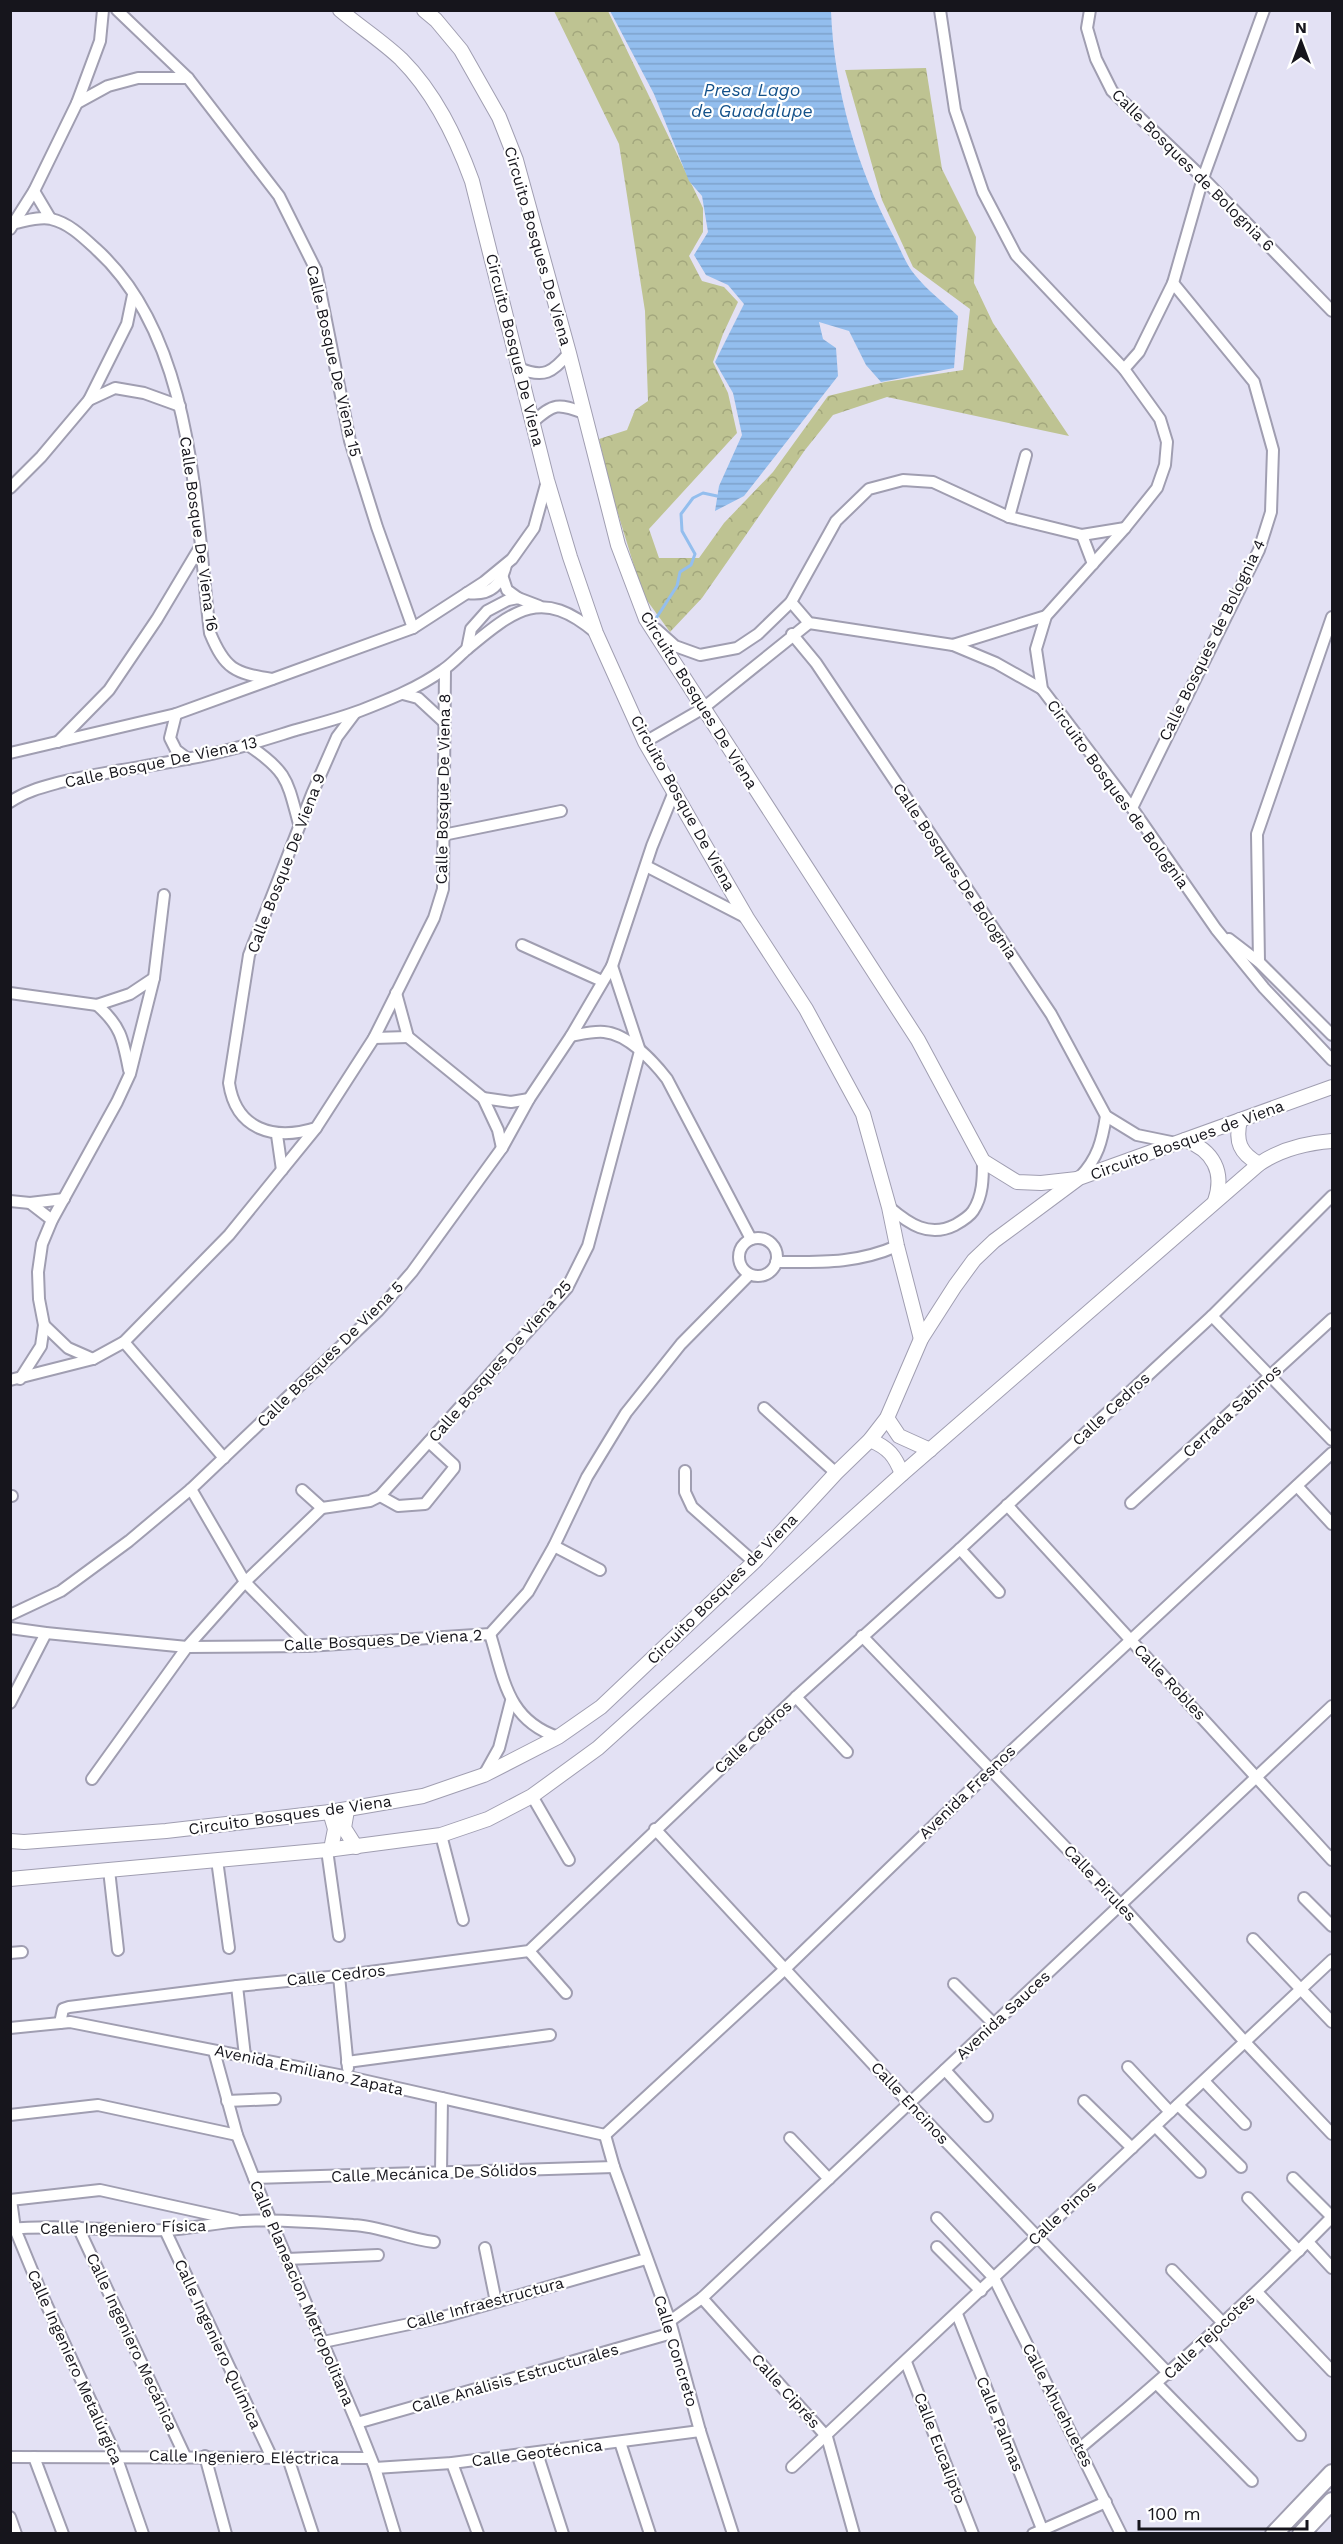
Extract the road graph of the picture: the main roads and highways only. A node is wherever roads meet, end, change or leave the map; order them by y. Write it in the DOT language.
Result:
graph roads {
  1 [pos="340,10"];
  2 [pos="424,10"];
  3 [pos="1332,1087"];
  4 [pos="1239,1120"];
  5 [pos="1181,1141"];
  6 [pos="1332,1141"];
  7 [pos="1259,1164"];
  8 [pos="1079,1178"];
  9 [pos="1215,1201"];
  10 [pos="921,1339"];
  11 [pos="887,1418"];
  12 [pos="870,1440"];
  13 [pos="930,1450"];
  14 [pos="902,1474"];
  15 [pos="347,1810"];
  16 [pos="330,1812"];
  17 [pos="10,1841"];
  18 [pos="356,1847"];
  19 [pos="329,1849"];
  20 [pos="10,1880"];
  21 [pos="1332,2473"];
  22 [pos="1332,2501"];
  23 [pos="1274,2534"];
  24 [pos="1301,2534"];
  1 -- 10 [label="main road, Circuito Bosque De Viena"];
  2 -- 8 [label="main road, Circuito Bosques De Viena"];
  3 -- 4 [label="main road, Circuito Bosques de Viena"];
  4 -- 5 [label="main road, Circuito Bosques de Viena"];
  4 -- 7 [label="main road"];
  5 -- 8 [label="main road, Circuito Bosques de Viena"];
  5 -- 9 [label="main road"];
  6 -- 7 [label="main road, Circuito Bosques de Viena"];
  7 -- 9 [label="main road, Circuito Bosques de Viena"];
  8 -- 10 [label="main road, Circuito Bosques de Viena"];
  9 -- 13 [label="main road, Circuito Bosques de Viena"];
  10 -- 11 [label="main road, Circuito Bosques de Viena"];
  11 -- 12 [label="main road, Circuito Bosques de Viena"];
  11 -- 13 [label="main road"];
  12 -- 14 [label="main road"];
  12 -- 15 [label="main road, Circuito Bosques de Viena"];
  13 -- 14 [label="main road, Circuito Bosques de Viena"];
  14 -- 18 [label="main road, Circuito Bosques de Viena"];
  15 -- 16 [label="main road, Circuito Bosques de Viena"];
  15 -- 18 [label="main road"];
  16 -- 17 [label="main road, Circuito Bosques de Viena"];
  16 -- 19 [label="main road"];
  18 -- 19 [label="main road, Circuito Bosques de Viena"];
  19 -- 20 [label="main road, Circuito Bosques de Viena"];
  21 -- 23 [label="highway"];
  22 -- 24 [label="highway"];
}
